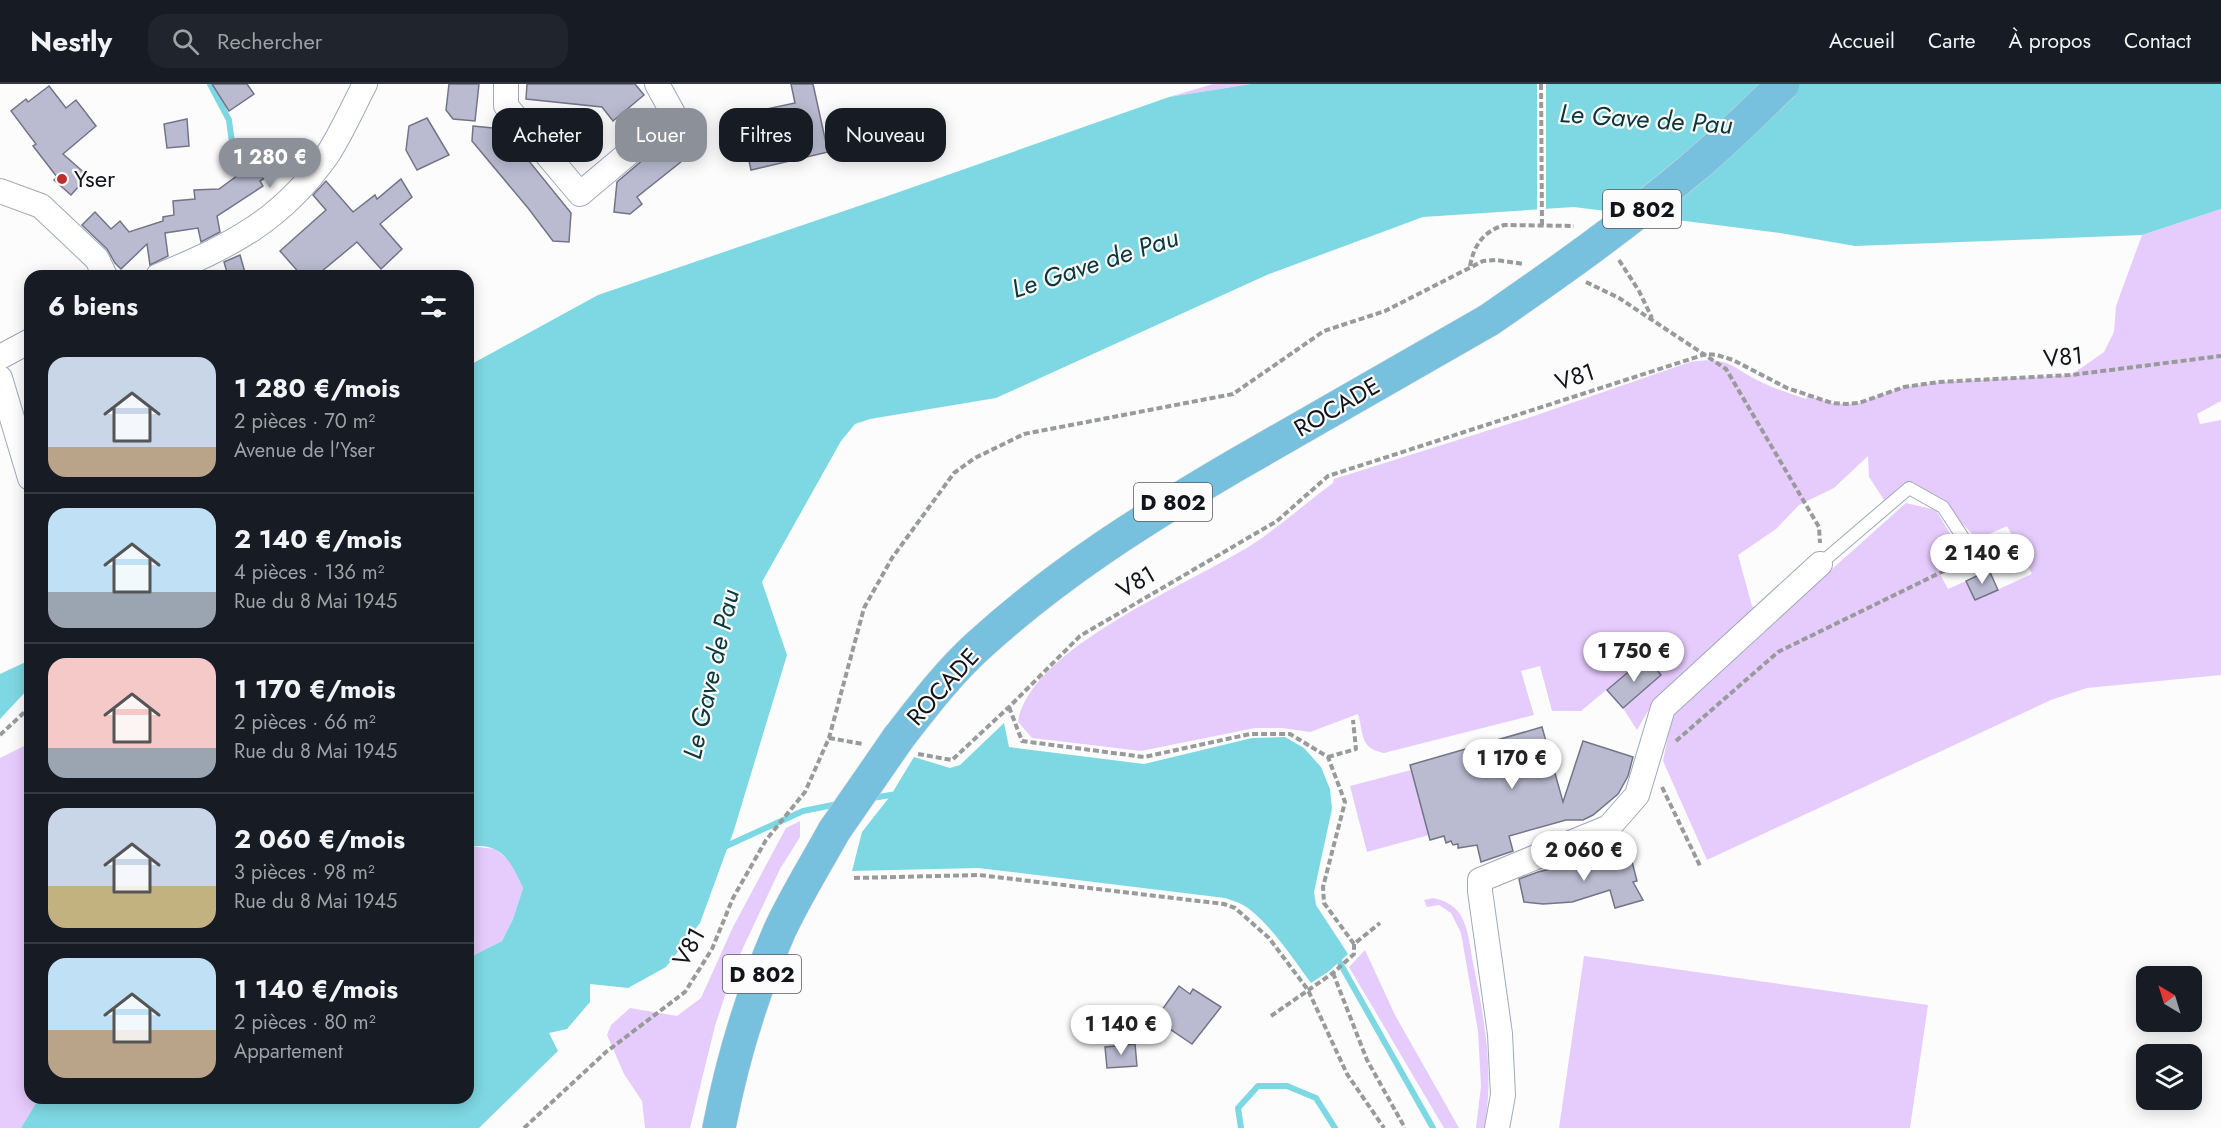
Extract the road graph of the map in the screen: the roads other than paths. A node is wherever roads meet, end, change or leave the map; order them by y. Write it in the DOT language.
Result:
graph roads {
  1 [pos="365,84"];
  2 [pos="506,84"];
  3 [pos="657,84"];
  4 [pos="1783,84"];
  5 [pos="0,191"];
  6 [pos="102,270"];
  7 [pos="172,270"];
  8 [pos="24,344"];
  9 [pos="0,357"];
  10 [pos="0,378"];
  11 [pos="24,457"];
  12 [pos="1975,556"];
  13 [pos="1820,564"];
  14 [pos="719,1128"];
  15 [pos="1497,1128"];
  1 -- 7 [label="street"];
  2 -- 3 [label="street"];
  4 -- 14 [label="main road, ROCADE / D 802, bridge"];
  5 -- 6 [label="street"];
  8 -- 9 [label="street"];
  10 -- 11 [label="street"];
  12 -- 13 [label="lane"];
  13 -- 15 [label="street"];
}
